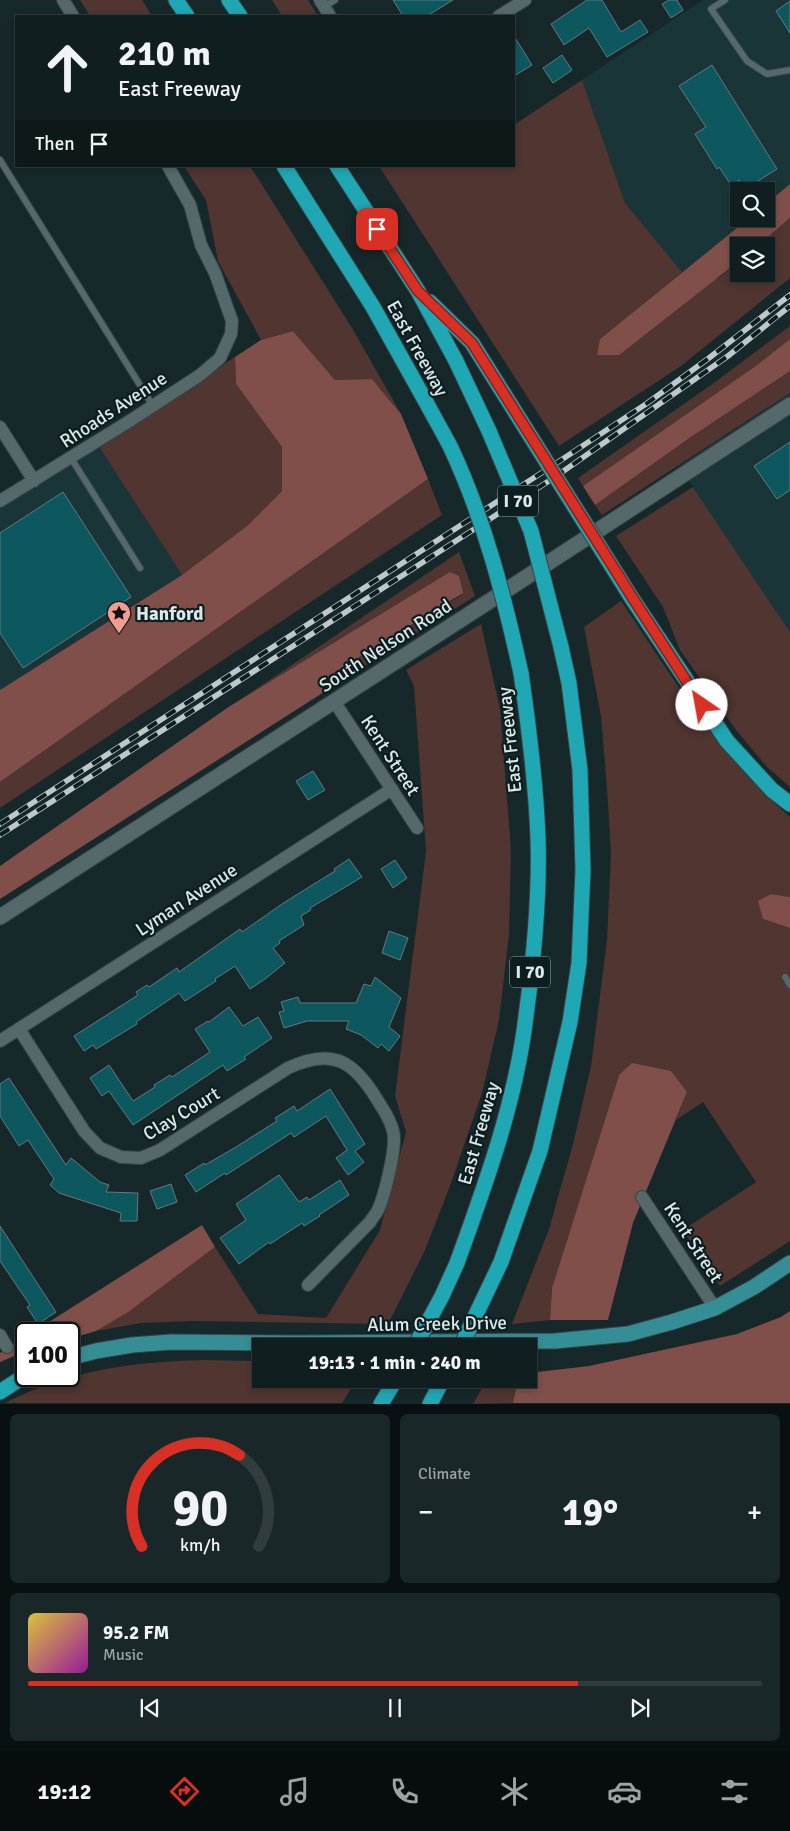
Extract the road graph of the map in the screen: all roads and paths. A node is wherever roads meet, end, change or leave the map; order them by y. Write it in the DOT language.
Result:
graph roads {
  1 [pos="63,0"];
  2 [pos="176,0"];
  3 [pos="230,0"];
  4 [pos="336,0"];
  5 [pos="525,0"];
  6 [pos="725,0"];
  7 [pos="325,8"];
  8 [pos="72,15"];
  9 [pos="186,15"];
  10 [pos="239,15"];
  11 [pos="501,15"];
  12 [pos="790,70"];
  13 [pos="0,160"];
  14 [pos="169,167"];
  15 [pos="285,167"];
  16 [pos="338,167"];
  17 [pos="418,291"];
  18 [pos="790,405"];
  19 [pos="153,406"];
  20 [pos="0,426"];
  21 [pos="71,458"];
  22 [pos="34,480"];
  23 [pos="0,501"];
  24 [pos="140,568"];
  25 [pos="334,701"];
  26 [pos="392,789"];
  27 [pos="790,804"];
  28 [pos="417,828"];
  29 [pos="0,916"];
  30 [pos="785,977"];
  31 [pos="790,985"];
  32 [pos="19,1029"];
  33 [pos="0,1041"];
  34 [pos="642,1197"];
  35 [pos="790,1263"];
  36 [pos="308,1285"];
  37 [pos="714,1308"];
  38 [pos="0,1335"];
  39 [pos="419,1338"];
  40 [pos="465,1338"];
  41 [pos="7,1346"];
  42 [pos="80,1355"];
  43 [pos="15,1379"];
  44 [pos="15,1382"];
  45 [pos="0,1385"];
  46 [pos="391,1388"];
  47 [pos="438,1388"];
  48 [pos="0,1392"];
  49 [pos="381,1404"];
  50 [pos="430,1404"];
  1 -- 8 [label="street"];
  2 -- 9 [label="highway"];
  3 -- 10 [label="highway"];
  4 -- 7 [label="lane"];
  5 -- 11 [label="street"];
  6 -- 12 [label="lane"];
  13 -- 19 [label="lane"];
  14 -- 19 [label="street, Rhoads Avenue"];
  15 -- 39 [label="highway, East Freeway / I 70, bridge"];
  16 -- 17 [label="highway, East Freeway / I 70"];
  17 -- 27 [label="highway, bridge"];
  17 -- 40 [label="highway, East Freeway / I 70, bridge"];
  18 -- 25 [label="street, South Nelson Road"];
  19 -- 21 [label="street, Rhoads Avenue"];
  20 -- 22 [label="street"];
  21 -- 22 [label="street, Rhoads Avenue"];
  21 -- 24 [label="lane"];
  22 -- 23 [label="street, Rhoads Avenue"];
  25 -- 26 [label="street, Kent Street"];
  25 -- 29 [label="street, South Nelson Road"];
  26 -- 28 [label="street, Kent Street"];
  26 -- 32 [label="street, Lyman Avenue"];
  30 -- 31 [label="lane"];
  32 -- 33 [label="street, Lyman Avenue"];
  32 -- 36 [label="street, Clay Court"];
  34 -- 37 [label="street, Kent Street"];
  35 -- 37 [label="main road, Alum Creek Drive"];
  37 -- 42 [label="main road, Alum Creek Drive"];
  38 -- 41 [label="street"];
  43 -- 45 [label="main road"];
  44 -- 48 [label="highway"];
  46 -- 49 [label="highway"];
  47 -- 50 [label="highway"];
}
